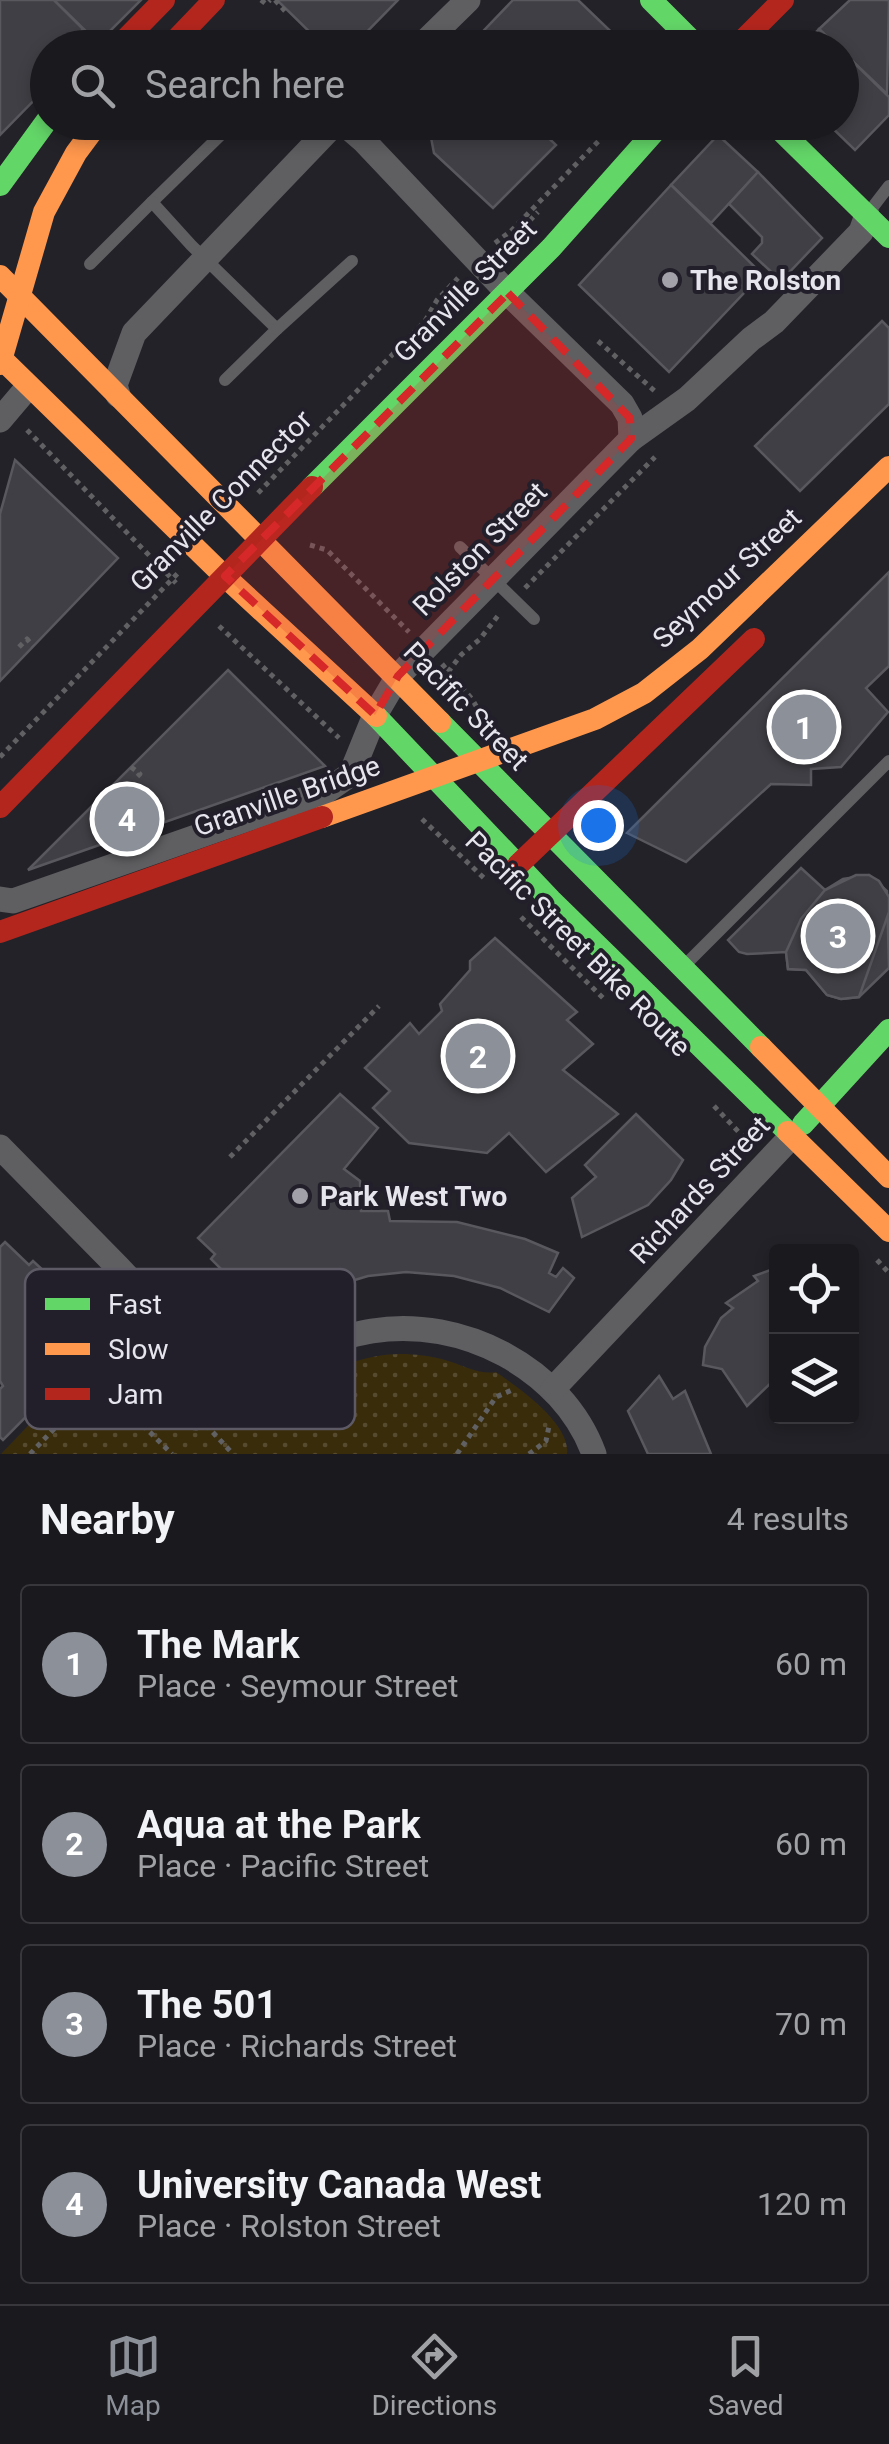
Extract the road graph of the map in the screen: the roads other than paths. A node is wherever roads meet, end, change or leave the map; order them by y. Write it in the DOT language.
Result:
graph roads {
  1 [pos="164,0"];
  2 [pos="468,0"];
  3 [pos="651,0"];
  4 [pos="783,0"];
  5 [pos="211,3"];
  6 [pos="135,30"];
  7 [pos="185,30"];
  8 [pos="437,30"];
  9 [pos="681,30"];
  10 [pos="753,30"];
  11 [pos="33,140"];
  12 [pos="85,140"];
  13 [pos="216,140"];
  14 [pos="322,140"];
  15 [pos="363,140"];
  16 [pos="647,140"];
  17 [pos="790,140"];
  18 [pos="0,185"];
  19 [pos="889,186"];
  20 [pos="152,202"];
  21 [pos="867,215"];
  22 [pos="889,237"];
  23 [pos="205,260"];
  24 [pos="352,261"];
  25 [pos="90,264"];
  26 [pos="0,276"];
  27 [pos="508,293"];
  28 [pos="277,329"];
  29 [pos="0,361"];
  30 [pos="225,380"];
  31 [pos="28,387"];
  32 [pos="118,396"];
  33 [pos="4,415"];
  34 [pos="632,439"];
  35 [pos="889,467"];
  36 [pos="460,547"];
  37 [pos="220,572"];
  38 [pos="493,579"];
  39 [pos="776,618"];
  40 [pos="534,620"];
  41 [pos="398,676"];
  42 [pos="376,715"];
  43 [pos="596,720"];
  44 [pos="889,760"];
  45 [pos="0,795"];
  46 [pos="0,807"];
  47 [pos="548,835"];
  48 [pos="518,865"];
  49 [pos="0,900"];
  50 [pos="0,932"];
  51 [pos="683,966"];
  52 [pos="889,1030"];
  53 [pos="817,1107"];
  54 [pos="792,1136"];
  55 [pos="0,1147"];
  56 [pos="889,1177"];
  57 [pos="889,1231"];
  58 [pos="120,1269"];
  59 [pos="355,1336"];
  60 [pos="553,1389"];
  61 [pos="594,1454"];
  1 -- 6 [label="main road"];
  2 -- 8 [label="street"];
  3 -- 9 [label="main road"];
  4 -- 10 [label="main road"];
  5 -- 7 [label="main road"];
  11 -- 18 [label="main road"];
  12 -- 29 [label="main road"];
  13 -- 20 [label="lane"];
  14 -- 23 [label="street"];
  15 -- 27 [label="street"];
  16 -- 27 [label="main road, Granville Street"];
  17 -- 21 [label="main road"];
  19 -- 21 [label="lane"];
  20 -- 23 [label="lane"];
  20 -- 25 [label="lane"];
  21 -- 22 [label="main road"];
  21 -- 34 [label="street, Rolston Street"];
  23 -- 28 [label="lane"];
  23 -- 32 [label="street"];
  24 -- 28 [label="lane"];
  26 -- 32 [label="main road, Pacific Street"];
  27 -- 34 [label="street"];
  27 -- 46 [label="main road, Granville Street"];
  28 -- 30 [label="lane"];
  29 -- 31 [label="main road"];
  31 -- 33 [label="street"];
  31 -- 37 [label="main road"];
  32 -- 41 [label="main road, Pacific Street"];
  34 -- 38 [label="street, Rolston Street"];
  35 -- 43 [label="main road, Seymour Street"];
  36 -- 38 [label="lane"];
  37 -- 42 [label="main road"];
  37 -- 45 [label="street"];
  38 -- 40 [label="lane"];
  38 -- 41 [label="street, Rolston Street"];
  39 -- 47 [label="main road"];
  41 -- 42 [label="street, Rolston Street"];
  41 -- 47 [label="main road, Pacific Street"];
  42 -- 48 [label="main road"];
  42 -- 49 [label="street, Rolston Street"];
  43 -- 50 [label="main road, Granville Bridge"];
  44 -- 51 [label="lane"];
  47 -- 48 [label="main road"];
  47 -- 51 [label="main road, Pacific Street"];
  48 -- 54 [label="main road"];
  51 -- 53 [label="main road, Pacific Street"];
  52 -- 53 [label="main road, Richards Street"];
  53 -- 54 [label="main road, Richards Street"];
  53 -- 56 [label="main road, Pacific Street"];
  54 -- 57 [label="main road"];
  54 -- 60 [label="street, Richards Street"];
  55 -- 58 [label="street"];
  59 -- 60 [label="street"];
  60 -- 61 [label="street"];
}
